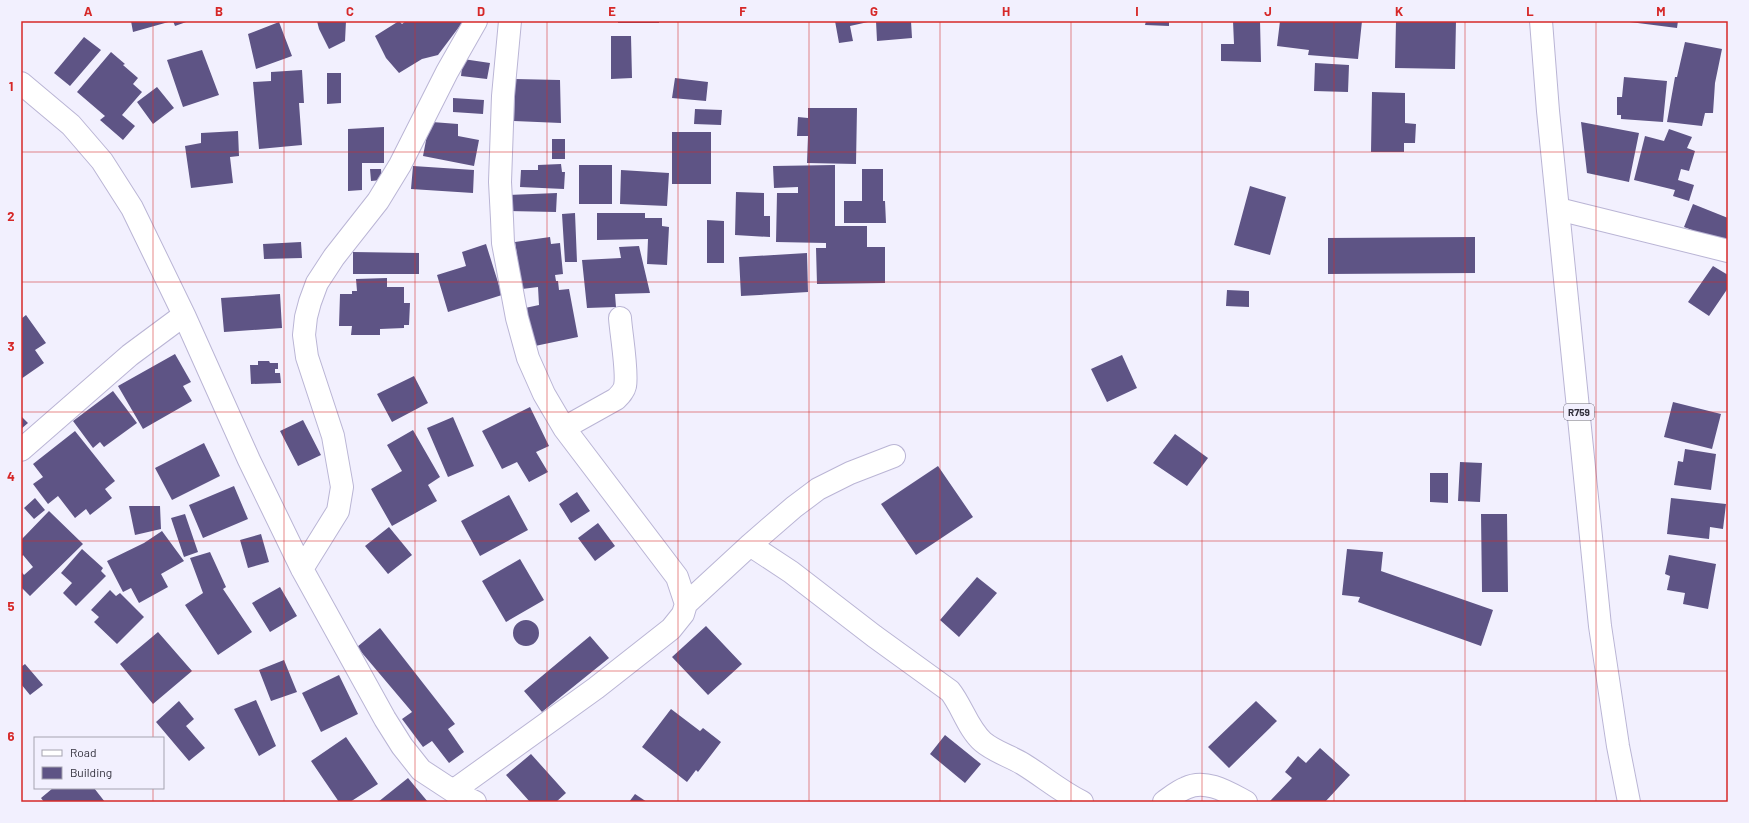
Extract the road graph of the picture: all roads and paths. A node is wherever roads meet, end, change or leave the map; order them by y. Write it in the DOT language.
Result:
graph roads {
  1 [pos="476,21"];
  2 [pos="510,21"];
  3 [pos="1541,21"];
  4 [pos="21,83"];
  5 [pos="1558,209"];
  6 [pos="1728,251"];
  7 [pos="184,315"];
  8 [pos="620,318"];
  9 [pos="564,428"];
  10 [pos="21,450"];
  11 [pos="894,456"];
  12 [pos="750,545"];
  13 [pos="302,569"];
  14 [pos="686,604"];
  15 [pos="453,791"];
  16 [pos="475,802"];
  17 [pos="1082,802"];
  18 [pos="1164,802"];
  19 [pos="1246,802"];
  20 [pos="1629,802"];
  1 -- 13 [label="street"];
  2 -- 9 [label="street"];
  3 -- 5 [label="street, R759"];
  4 -- 7 [label="street"];
  5 -- 6 [label="street"];
  5 -- 20 [label="street, R759"];
  7 -- 10 [label="street"];
  7 -- 13 [label="street"];
  8 -- 9 [label="street"];
  9 -- 14 [label="street"];
  11 -- 12 [label="street"];
  12 -- 14 [label="street"];
  12 -- 17 [label="street"];
  13 -- 15 [label="street"];
  14 -- 15 [label="street"];
  15 -- 16 [label="street"];
  18 -- 19 [label="street"];
}
